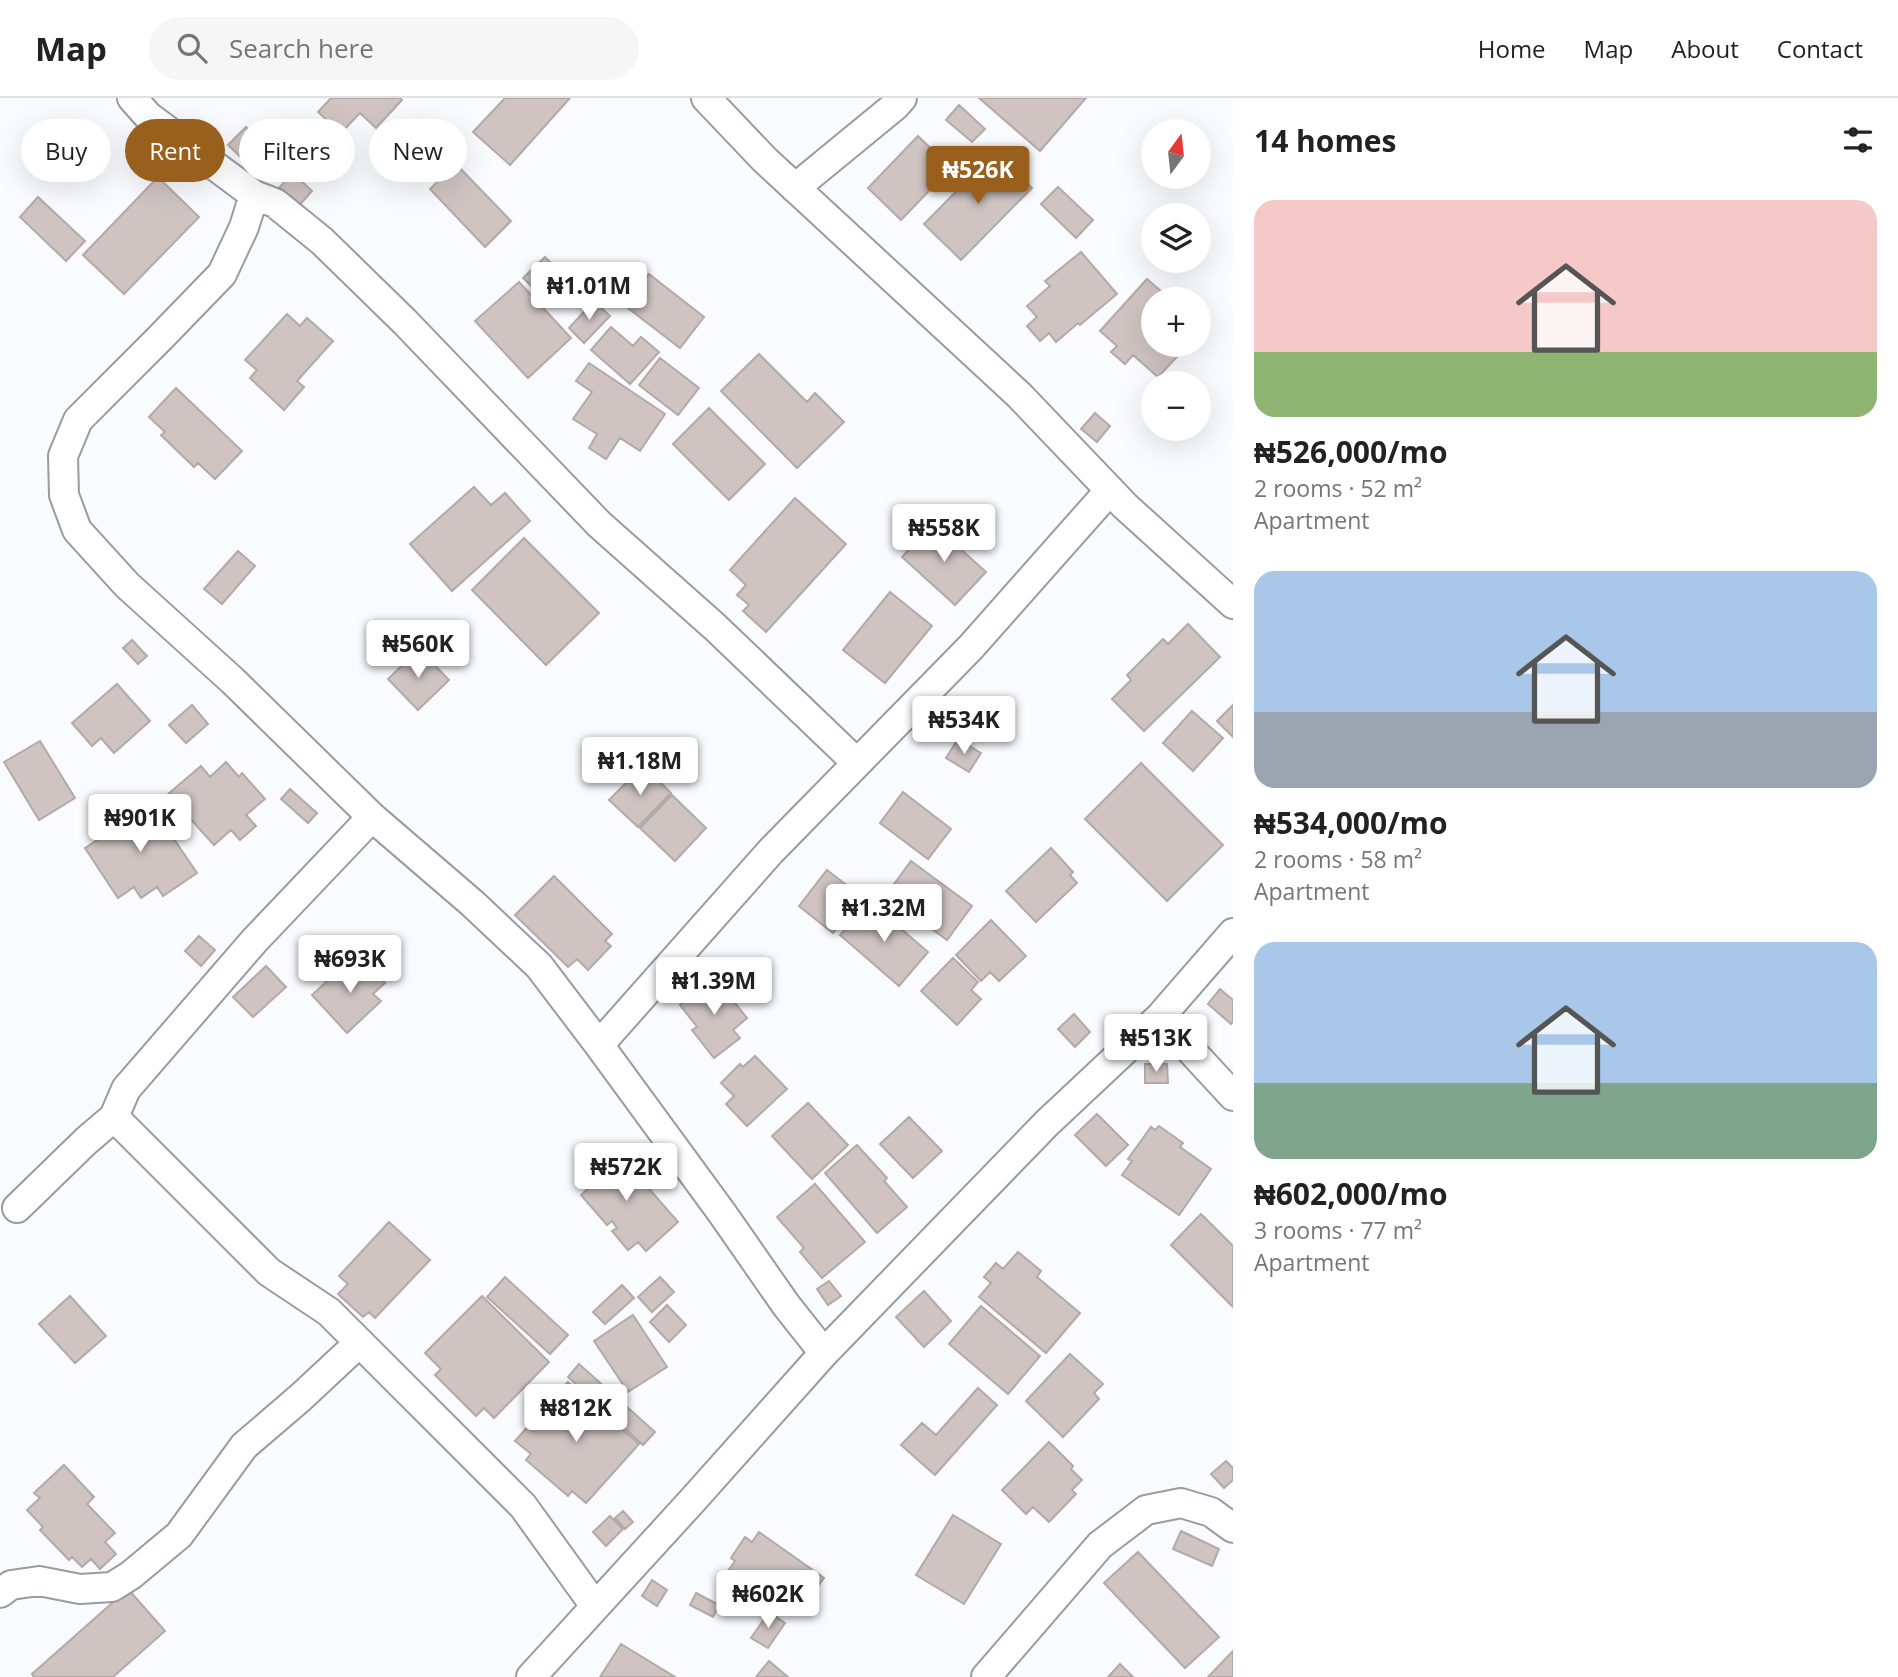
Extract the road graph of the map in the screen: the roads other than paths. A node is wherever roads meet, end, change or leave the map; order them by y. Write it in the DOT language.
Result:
graph roads {
  1 [pos="132,98"];
  2 [pos="706,98"];
  3 [pos="902,98"];
  4 [pos="795,188"];
  5 [pos="254,195"];
  6 [pos="1111,490"];
  7 [pos="1233,604"];
  8 [pos="858,763"];
  9 [pos="372,817"];
  10 [pos="1233,933"];
  11 [pos="1160,1017"];
  12 [pos="599,1045"];
  13 [pos="1233,1096"];
  14 [pos="114,1117"];
  15 [pos="17,1208"];
  16 [pos="359,1343"];
  17 [pos="824,1353"];
  18 [pos="1233,1528"];
  19 [pos="0,1592"];
  20 [pos="595,1606"];
  21 [pos="531,1677"];
  22 [pos="985,1677"];
  1 -- 5 [label="street"];
  2 -- 4 [label="street"];
  3 -- 4 [label="street"];
  4 -- 6 [label="street"];
  5 -- 8 [label="street"];
  5 -- 9 [label="street"];
  6 -- 7 [label="street"];
  6 -- 8 [label="street"];
  8 -- 12 [label="street"];
  9 -- 12 [label="street"];
  9 -- 14 [label="street"];
  10 -- 11 [label="street"];
  11 -- 13 [label="street"];
  11 -- 17 [label="street"];
  12 -- 17 [label="street"];
  14 -- 15 [label="street"];
  14 -- 16 [label="street"];
  16 -- 19 [label="street"];
  16 -- 20 [label="street"];
  17 -- 20 [label="street"];
  18 -- 22 [label="street"];
  20 -- 21 [label="street"];
}
